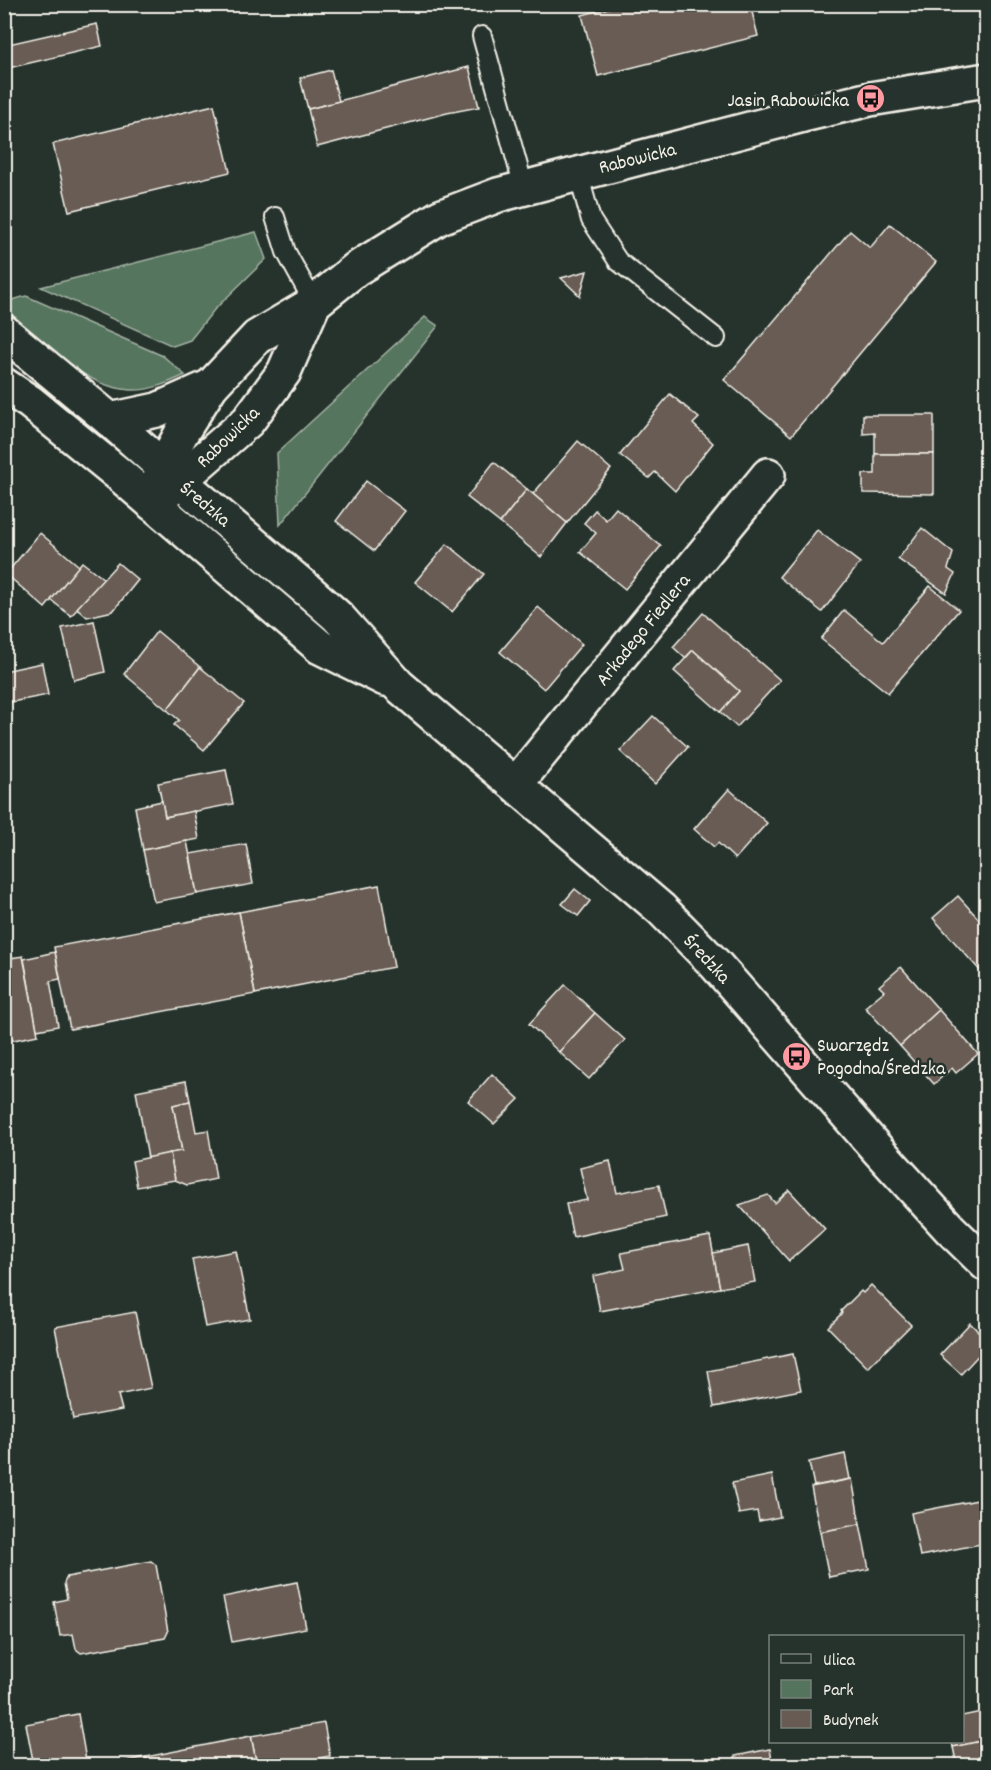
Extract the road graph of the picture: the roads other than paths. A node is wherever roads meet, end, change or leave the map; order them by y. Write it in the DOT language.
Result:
graph roads {
  1 [pos="482,36"];
  2 [pos="987,80"];
  3 [pos="578,173"];
  4 [pos="524,188"];
  5 [pos="275,217"];
  6 [pos="314,303"];
  7 [pos="4,333"];
  8 [pos="716,338"];
  9 [pos="4,385"];
  10 [pos="211,386"];
  11 [pos="110,420"];
  12 [pos="171,474"];
  13 [pos="768,475"];
  14 [pos="153,504"];
  15 [pos="398,685"];
  16 [pos="516,784"];
  17 [pos="987,1264"];
  1 -- 4 [label="lane"];
  2 -- 3 [label="street, Rabowicka"];
  3 -- 4 [label="street, Rabowicka"];
  3 -- 8 [label="lane"];
  4 -- 6 [label="street, Rabowicka"];
  5 -- 6 [label="lane"];
  6 -- 10 [label="street, Rabowicka"];
  6 -- 12 [label="street, Rabowicka"];
  7 -- 11 [label="street, Średzka"];
  9 -- 14 [label="street, Średzka"];
  10 -- 11 [label="street, Rabowicka"];
  10 -- 12 [label="street, Rabowicka"];
  11 -- 12 [label="street, Średzka"];
  12 -- 14 [label="street, Rabowicka"];
  12 -- 15 [label="street, Średzka"];
  13 -- 16 [label="street, Arkadego Fiedlera"];
  14 -- 15 [label="street, Średzka"];
  15 -- 16 [label="street, Średzka"];
  16 -- 17 [label="street, Średzka"];
}
